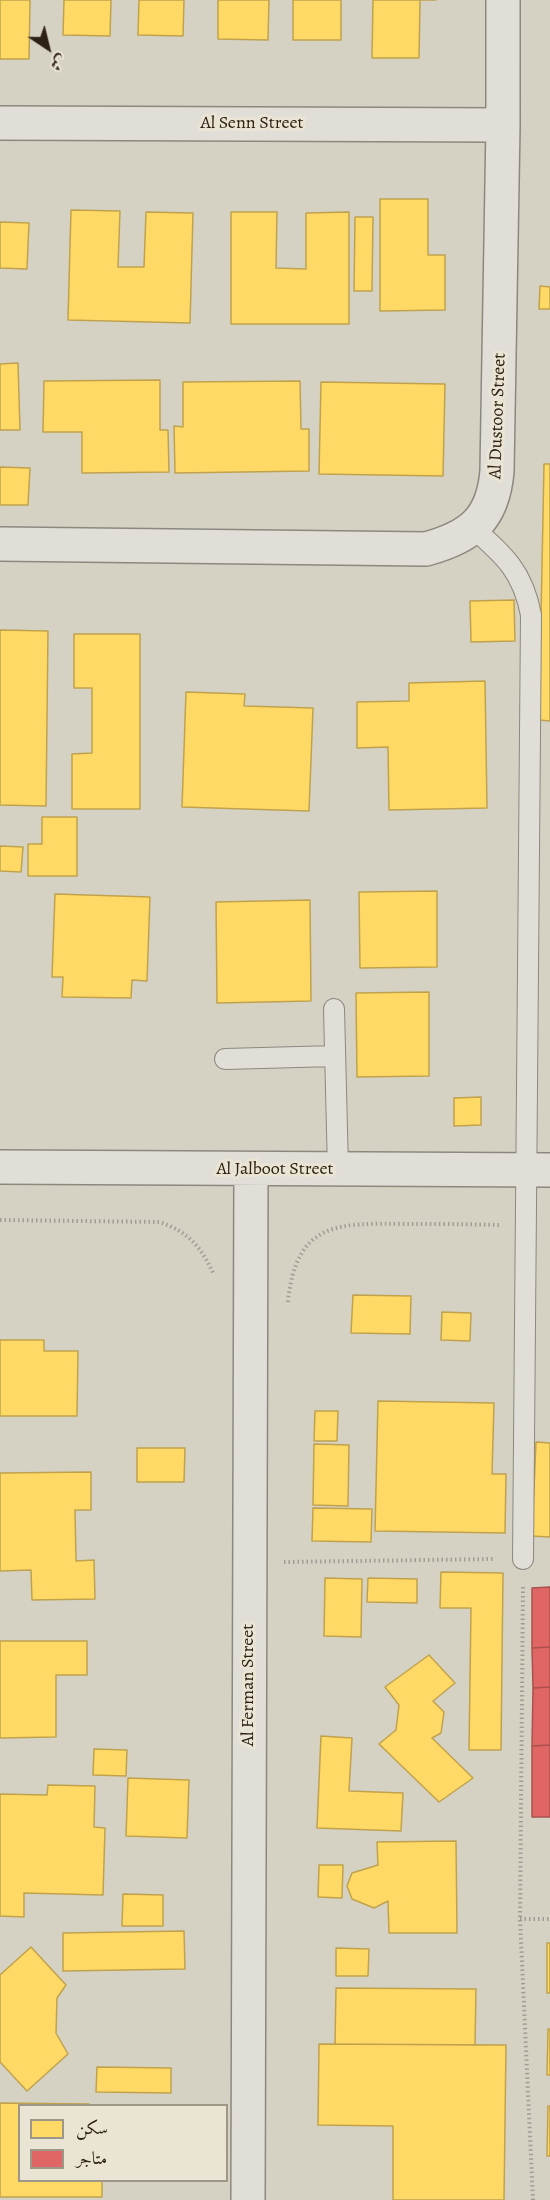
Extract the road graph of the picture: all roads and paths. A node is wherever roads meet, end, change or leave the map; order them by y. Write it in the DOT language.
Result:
graph roads {
  1 [pos="503,0"];
  2 [pos="0,123"];
  3 [pos="503,125"];
  4 [pos="473,528"];
  5 [pos="0,544"];
  6 [pos="334,1009"];
  7 [pos="335,1056"];
  8 [pos="225,1059"];
  9 [pos="0,1167"];
  10 [pos="251,1170"];
  11 [pos="338,1170"];
  12 [pos="538,1170"];
  13 [pos="523,1559"];
  14 [pos="250,1563"];
  15 [pos="520,1919"];
  16 [pos="550,1919"];
  17 [pos="248,2200"];
  18 [pos="533,2200"];
  1 -- 3 [label="street, Al Dustoor Street"];
  2 -- 3 [label="street, Al Senn Street"];
  3 -- 4 [label="street, Al Dustoor Street"];
  4 -- 5 [label="street, Al Dustoor Street"];
  4 -- 12 [label="lane"];
  6 -- 7 [label="lane"];
  7 -- 8 [label="lane"];
  7 -- 11 [label="lane"];
  9 -- 10 [label="street, Al Jalboot Street"];
  10 -- 11 [label="street, Al Jalboot Street"];
  10 -- 14 [label="street, Al Ferman Street"];
  11 -- 12 [label="street, Al Jalboot Street"];
  12 -- 13 [label="lane"];
  13 -- 14 [label="path"];
  13 -- 15 [label="path"];
  14 -- 17 [label="street, Al Ferman Street"];
  15 -- 16 [label="path"];
  15 -- 18 [label="path"];
}
